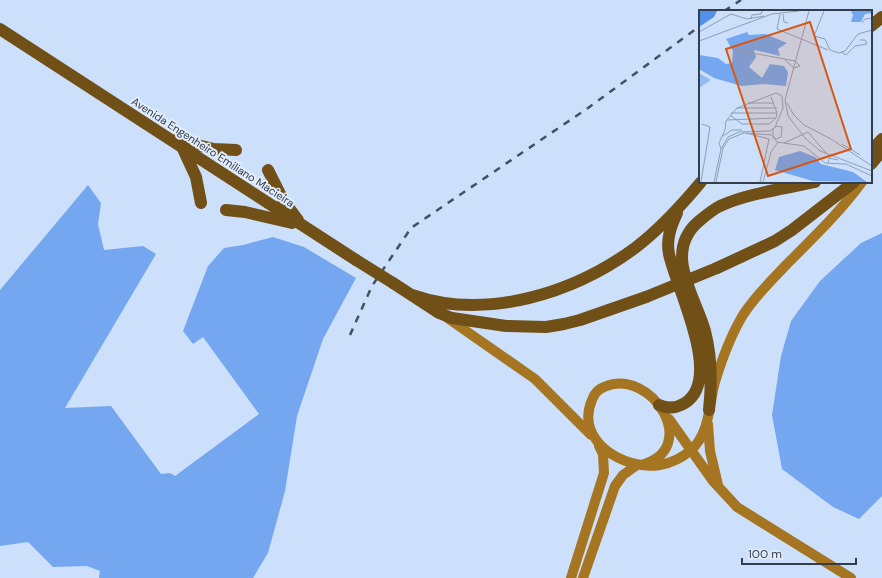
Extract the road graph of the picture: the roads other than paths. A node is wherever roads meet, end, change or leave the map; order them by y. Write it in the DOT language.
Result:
graph roads {
  1 [pos="882,18"];
  2 [pos="872,25"];
  3 [pos="0,29"];
  4 [pos="168,138"];
  5 [pos="882,139"];
  6 [pos="183,148"];
  7 [pos="236,150"];
  8 [pos="872,150"];
  9 [pos="882,152"];
  10 [pos="872,163"];
  11 [pos="872,167"];
  12 [pos="268,170"];
  13 [pos="700,183"];
  14 [pos="811,183"];
  15 [pos="853,183"];
  16 [pos="861,183"];
  17 [pos="201,203"];
  18 [pos="680,206"];
  19 [pos="226,210"];
  20 [pos="302,225"];
  21 [pos="412,295"];
  22 [pos="439,313"];
  23 [pos="659,405"];
  24 [pos="709,410"];
  25 [pos="666,416"];
  26 [pos="596,441"];
  27 [pos="691,450"];
  28 [pos="639,465"];
  29 [pos="720,490"];
  30 [pos="571,578"];
  31 [pos="583,578"];
  32 [pos="851,578"];
  1 -- 2 [label="highway"];
  3 -- 4 [label="highway, Avenida Engenheiro Emiliano Macieira"];
  4 -- 6 [label="highway, Avenida Engenheiro Emiliano Macieira"];
  4 -- 7 [label="highway"];
  5 -- 8 [label="highway"];
  6 -- 17 [label="highway"];
  6 -- 20 [label="highway, Avenida Engenheiro Emiliano Macieira"];
  9 -- 10 [label="highway"];
  9 -- 11 [label="street"];
  12 -- 20 [label="highway"];
  13 -- 18 [label="highway, Avenida Engenheiro Emiliano Macieira"];
  14 -- 24 [label="highway"];
  15 -- 22 [label="highway, Avenida Engenheiro Emiliano Macieira, bridge"];
  16 -- 24 [label="street"];
  18 -- 21 [label="highway, Avenida Engenheiro Emiliano Macieira"];
  18 -- 23 [label="highway"];
  19 -- 20 [label="highway"];
  20 -- 21 [label="highway, Avenida Engenheiro Emiliano Macieira, bridge"];
  21 -- 22 [label="highway, Avenida Engenheiro Emiliano Macieira"];
  22 -- 26 [label="street"];
  23 -- 25 [label="street"];
  23 -- 26 [label="street"];
  24 -- 27 [label="street"];
  24 -- 29 [label="street"];
  25 -- 27 [label="street"];
  25 -- 28 [label="street"];
  26 -- 28 [label="street"];
  26 -- 30 [label="street"];
  27 -- 28 [label="street"];
  27 -- 29 [label="street"];
  28 -- 31 [label="street"];
  29 -- 32 [label="street"];
}
